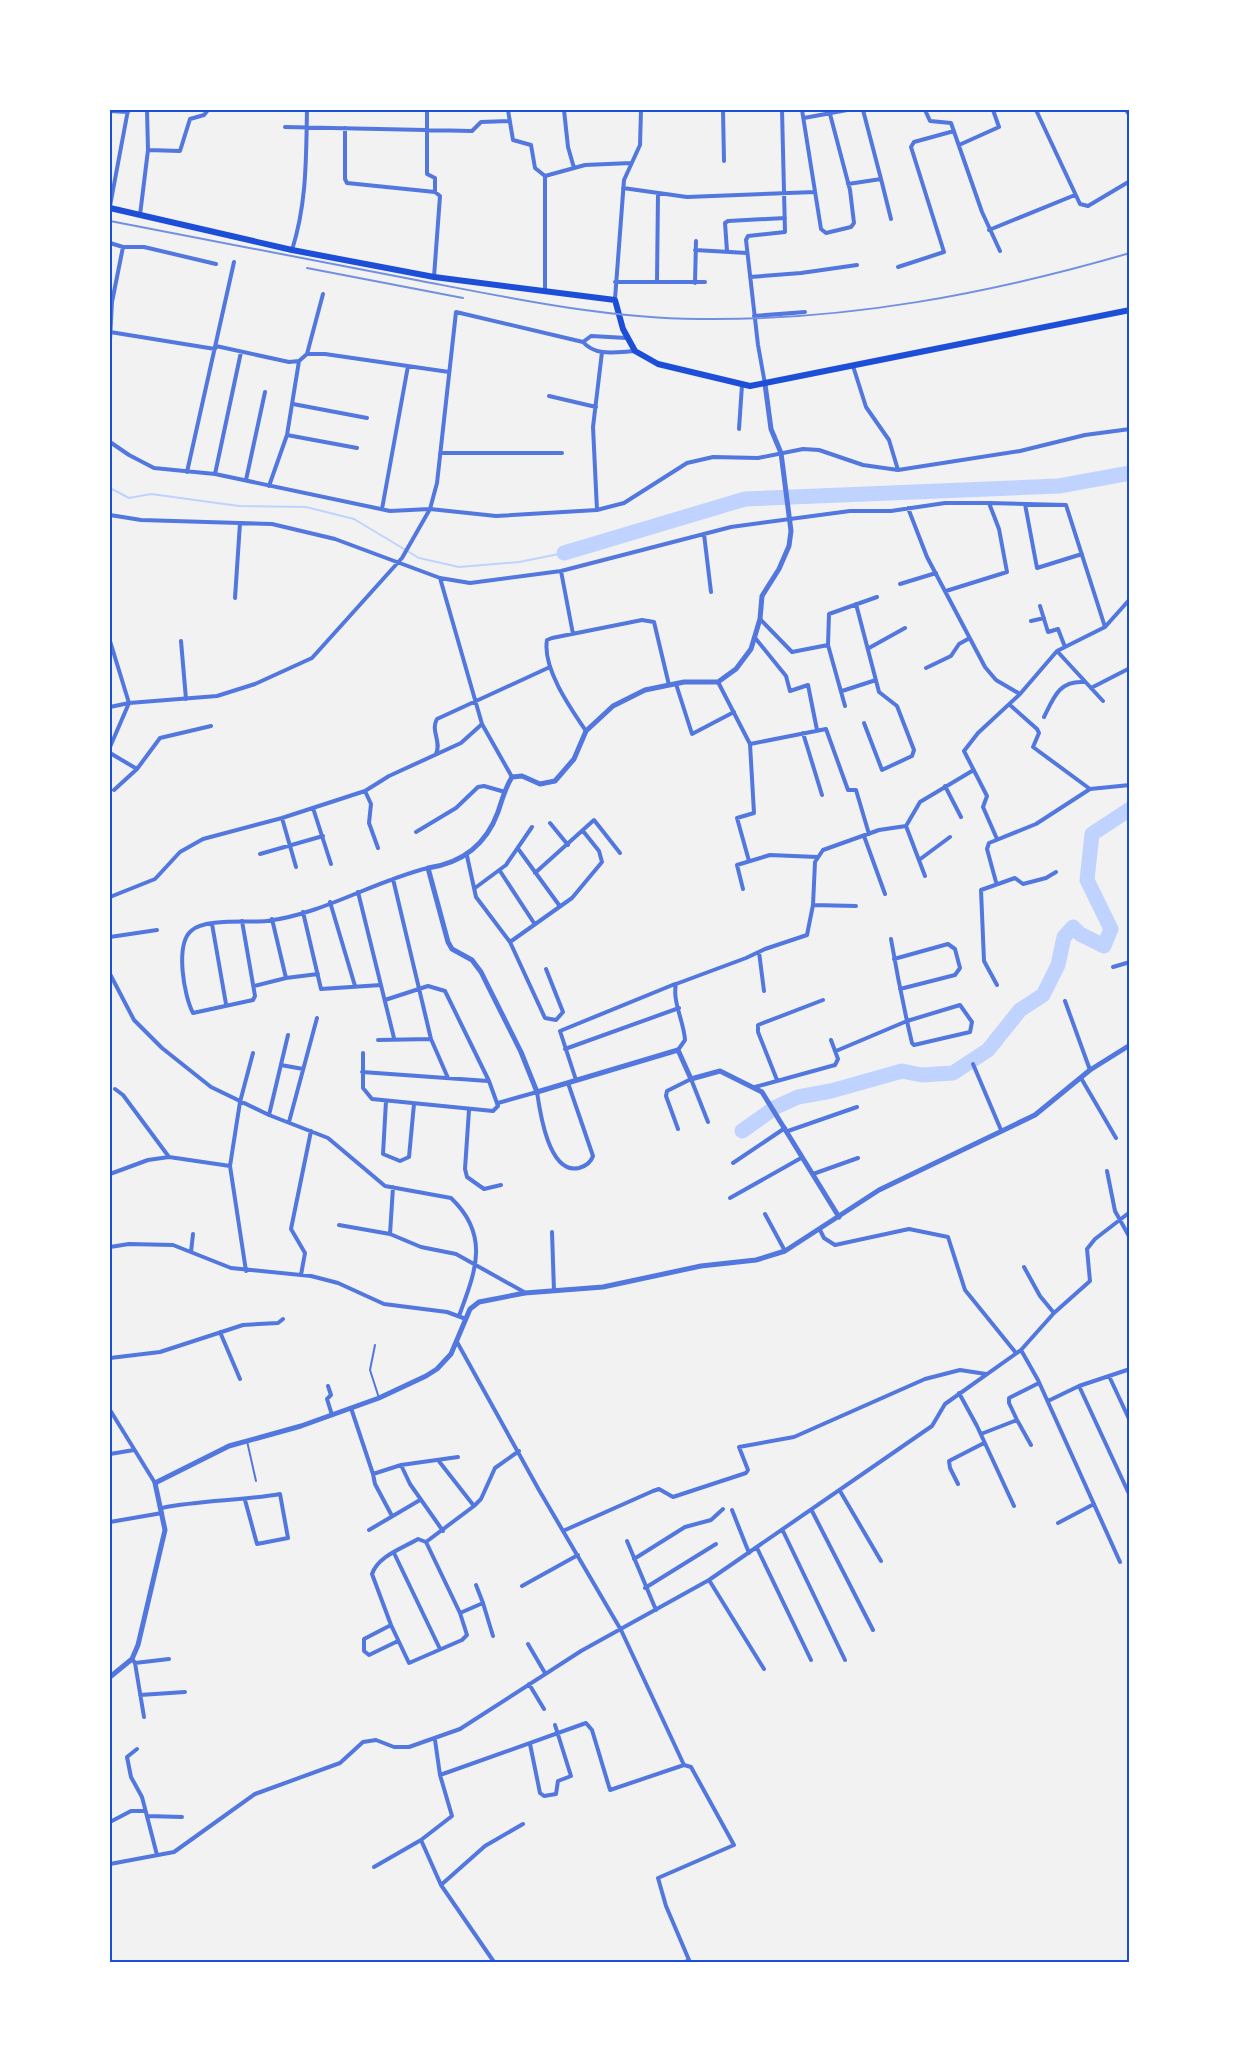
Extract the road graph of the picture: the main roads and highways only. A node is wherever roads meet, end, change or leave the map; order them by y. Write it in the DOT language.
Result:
graph roads {
  1 [pos="110,207"];
  2 [pos="1130,310"];
  1 -- 2 [label="main road"];
}
